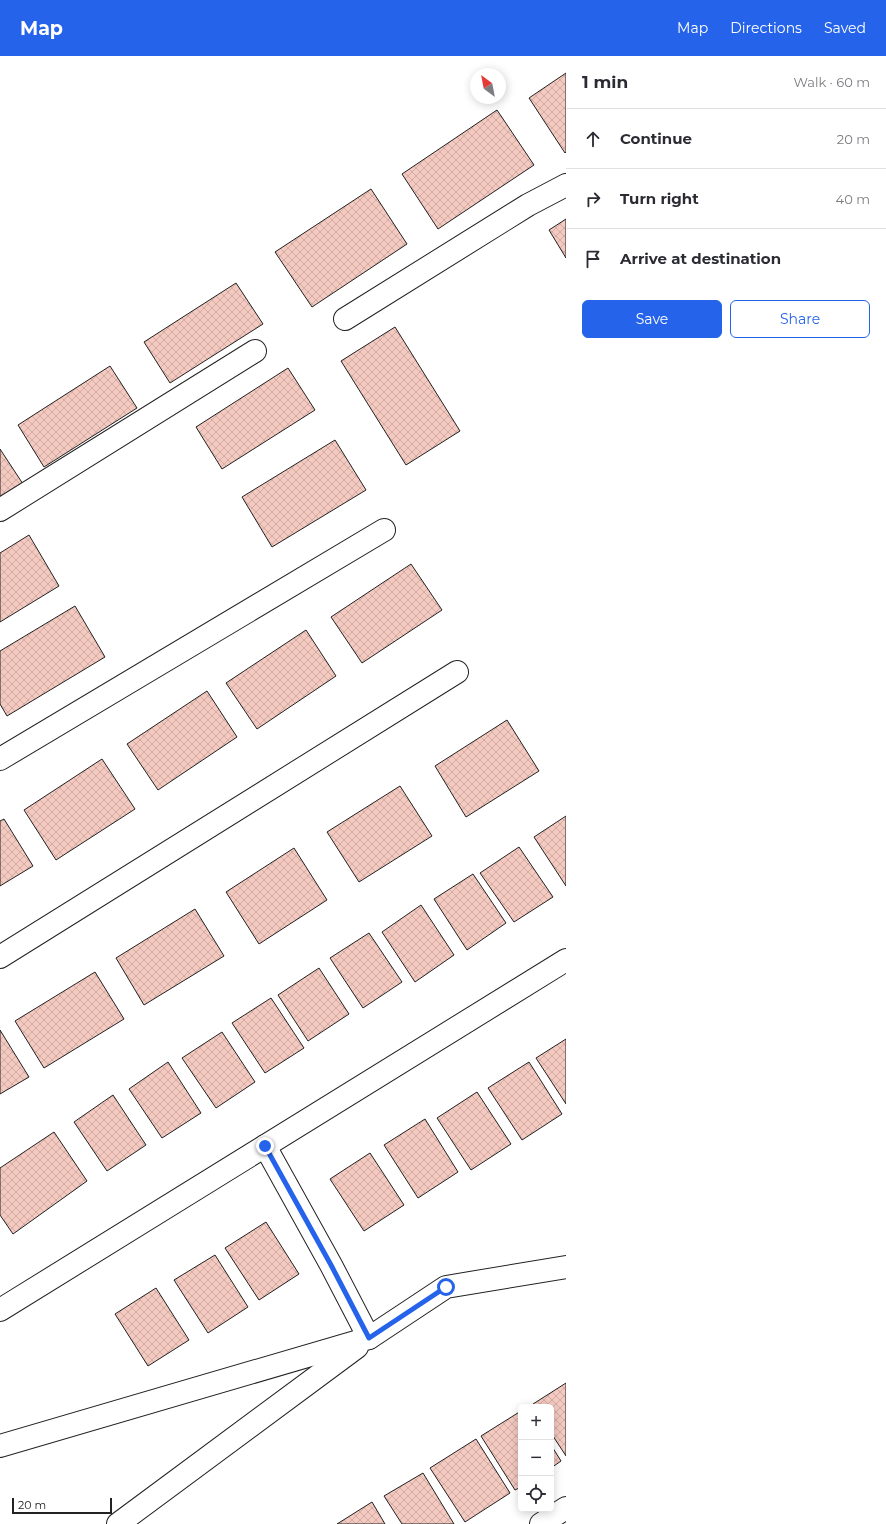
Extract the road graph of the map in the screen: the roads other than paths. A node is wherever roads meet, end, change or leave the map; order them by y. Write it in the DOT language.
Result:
graph roads {
  1 [pos="566,186"];
  2 [pos="345,319"];
  3 [pos="255,350"];
  4 [pos="0,510"];
  5 [pos="384,530"];
  6 [pos="457,672"];
  7 [pos="0,759"];
  8 [pos="0,958"];
  9 [pos="566,960"];
  10 [pos="265,1146"];
  11 [pos="566,1267"];
  12 [pos="0,1310"];
  13 [pos="369,1338"];
  14 [pos="0,1446"];
  15 [pos="566,1508"];
  16 [pos="118,1524"];
  17 [pos="541,1524"];
  1 -- 2 [label="street"];
  3 -- 4 [label="street"];
  5 -- 7 [label="street"];
  6 -- 8 [label="street"];
  9 -- 10 [label="street"];
  10 -- 12 [label="street"];
  10 -- 13 [label="street"];
  11 -- 13 [label="street"];
  13 -- 14 [label="street"];
  13 -- 16 [label="street"];
  15 -- 17 [label="street"];
}
